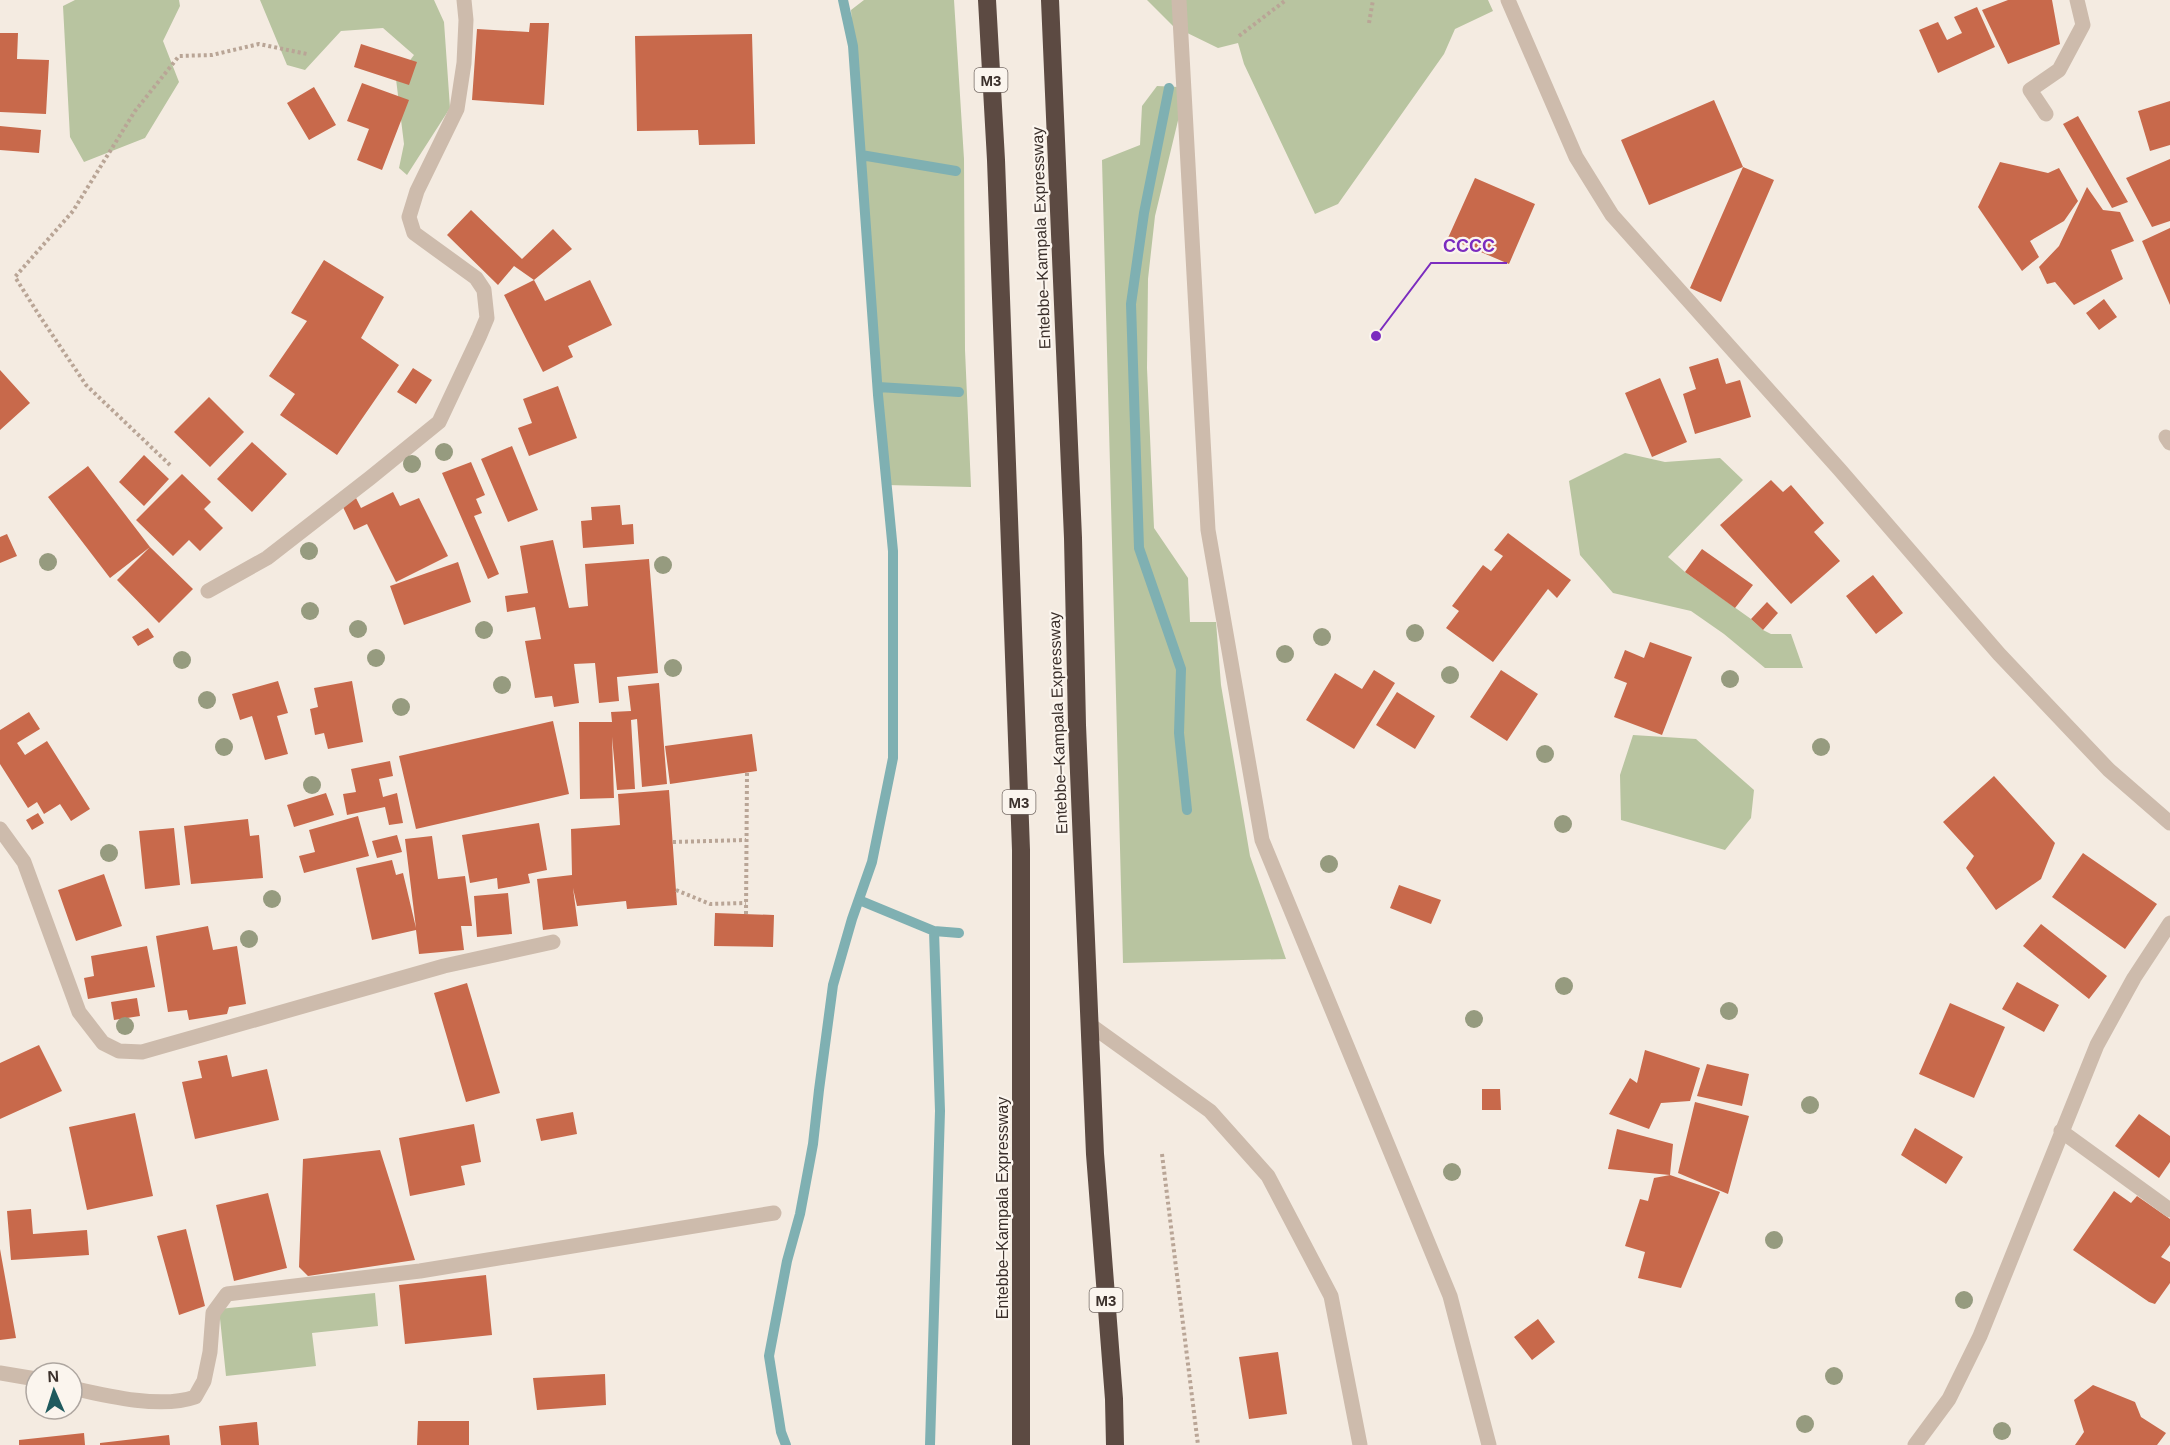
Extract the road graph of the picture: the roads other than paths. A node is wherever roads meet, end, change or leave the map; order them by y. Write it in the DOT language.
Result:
graph roads {
  1 [pos="464,0"];
  2 [pos="987,0"];
  3 [pos="1050,0"];
  4 [pos="1179,0"];
  5 [pos="1508,0"];
  6 [pos="2077,0"];
  7 [pos="2046,114"];
  8 [pos="208,591"];
  9 [pos="2170,823"];
  10 [pos="0,830"];
  11 [pos="2170,923"];
  12 [pos="553,942"];
  13 [pos="1089,1024"];
  14 [pos="2061,1131"];
  15 [pos="2170,1210"];
  16 [pos="774,1213"];
  17 [pos="0,1373"];
  18 [pos="24,1377"];
  19 [pos="84,1390"];
  20 [pos="1021,1445"];
  21 [pos="1115,1445"];
  22 [pos="1360,1445"];
  23 [pos="1489,1445"];
  24 [pos="1915,1445"];
  1 -- 8 [label="street"];
  2 -- 20 [label="highway, Entebbe–Kampala Expressway / M3"];
  3 -- 13 [label="highway, Entebbe–Kampala Expressway / M3"];
  4 -- 23 [label="street"];
  5 -- 9 [label="street"];
  6 -- 7 [label="street"];
  10 -- 12 [label="street"];
  11 -- 14 [label="street"];
  13 -- 21 [label="highway, Entebbe–Kampala Expressway / M3"];
  13 -- 22 [label="street"];
  14 -- 15 [label="street"];
  14 -- 24 [label="street"];
  16 -- 19 [label="street"];
  17 -- 18 [label="street"];
}
